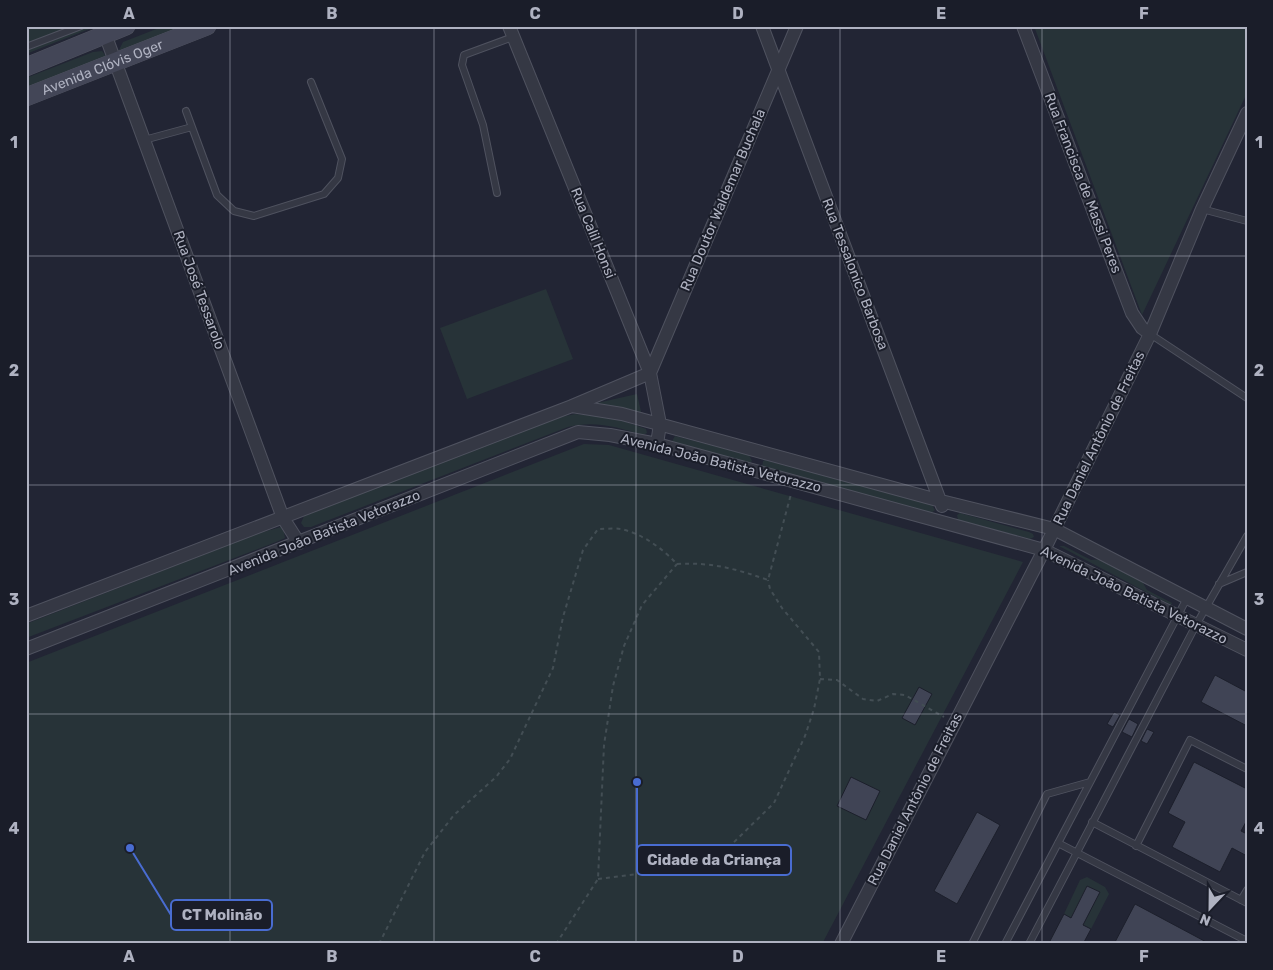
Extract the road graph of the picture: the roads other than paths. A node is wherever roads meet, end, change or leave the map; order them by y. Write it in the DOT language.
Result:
graph roads {
  1 [pos="82,26"];
  2 [pos="126,26"];
  3 [pos="207,26"];
  4 [pos="762,26"];
  5 [pos="797,26"];
  6 [pos="1023,26"];
  7 [pos="511,32"];
  8 [pos="105,34"];
  9 [pos="26,48"];
  10 [pos="115,61"];
  11 [pos="26,67"];
  12 [pos="778,69"];
  13 [pos="311,82"];
  14 [pos="26,97"];
  15 [pos="186,111"];
  16 [pos="1247,113"];
  17 [pos="192,127"];
  18 [pos="1242,135"];
  19 [pos="144,140"];
  20 [pos="497,193"];
  21 [pos="1202,209"];
  22 [pos="1247,221"];
  23 [pos="1150,334"];
  24 [pos="650,374"];
  25 [pos="1247,398"];
  26 [pos="572,406"];
  27 [pos="660,424"];
  28 [pos="657,444"];
  29 [pos="760,452"];
  30 [pos="755,472"];
  31 [pos="941,502"];
  32 [pos="283,518"];
  33 [pos="949,522"];
  34 [pos="1054,529"];
  35 [pos="1247,536"];
  36 [pos="299,543"];
  37 [pos="1044,550"];
  38 [pos="1247,572"];
  39 [pos="1219,584"];
  40 [pos="1187,597"];
  41 [pos="1206,607"];
  42 [pos="1177,615"];
  43 [pos="26,616"];
  44 [pos="1196,624"];
  45 [pos="1247,629"];
  46 [pos="26,649"];
  47 [pos="1247,650"];
  48 [pos="1247,770"];
  49 [pos="1090,782"];
  50 [pos="1092,822"];
  51 [pos="1058,843"];
  52 [pos="1136,846"];
  53 [pos="1076,852"];
  54 [pos="1247,890"];
  55 [pos="1244,901"];
  56 [pos="1247,941"];
  57 [pos="840,944"];
  58 [pos="972,944"];
  59 [pos="1005,944"];
  60 [pos="1029,944"];
  1 -- 9 [label="lane"];
  2 -- 8 [label="main road, Avenida Clóvis Oger"];
  3 -- 10 [label="main road, Avenida Clóvis Oger"];
  4 -- 12 [label="street, Rua Tessalonico Barbosa"];
  5 -- 12 [label="street, Rua Doutor Waldemar Buchala"];
  6 -- 23 [label="street, Rua Francisca de Massi Peres"];
  7 -- 20 [label="lane"];
  7 -- 24 [label="street, Rua Calil Honsi"];
  8 -- 10 [label="street, Rua José Tessarolo"];
  8 -- 11 [label="main road, Avenida Clóvis Oger"];
  10 -- 14 [label="main road, Avenida Clóvis Oger"];
  10 -- 19 [label="street, Rua José Tessarolo"];
  12 -- 24 [label="street, Rua Doutor Waldemar Buchala"];
  12 -- 31 [label="street, Rua Tessalonico Barbosa"];
  13 -- 17 [label="lane"];
  15 -- 17 [label="lane"];
  16 -- 18 [label="street, Rua Daniel Antônio de Freitas"];
  17 -- 19 [label="lane"];
  18 -- 21 [label="street, Rua Daniel Antônio de Freitas"];
  19 -- 32 [label="street, Rua José Tessarolo"];
  21 -- 22 [label="lane"];
  21 -- 23 [label="street, Rua Daniel Antônio de Freitas"];
  23 -- 25 [label="lane"];
  23 -- 34 [label="street, Rua Daniel Antônio de Freitas"];
  24 -- 26 [label="street"];
  24 -- 27 [label="street, Rua Calil Honsi"];
  26 -- 27 [label="street, Avenida João Batista Vetorazzo"];
  26 -- 32 [label="street, Avenida João Batista Vetorazzo"];
  27 -- 28 [label="street, Rua Calil Honsi"];
  27 -- 29 [label="street, Avenida João Batista Vetorazzo"];
  28 -- 30 [label="street, Avenida João Batista Vetorazzo"];
  28 -- 36 [label="street, Avenida João Batista Vetorazzo"];
  29 -- 30 [label="street"];
  29 -- 31 [label="street, Avenida João Batista Vetorazzo"];
  30 -- 33 [label="street, Avenida João Batista Vetorazzo"];
  31 -- 33 [label="street, Rua Tessalonico Barbosa"];
  31 -- 34 [label="street, Avenida João Batista Vetorazzo"];
  32 -- 36 [label="street, Rua José Tessarolo"];
  32 -- 43 [label="street, Avenida João Batista Vetorazzo"];
  33 -- 37 [label="street, Avenida João Batista Vetorazzo"];
  34 -- 37 [label="street, Rua Daniel Antônio de Freitas"];
  34 -- 40 [label="street, Avenida João Batista Vetorazzo"];
  35 -- 39 [label="lane"];
  36 -- 46 [label="street, Avenida João Batista Vetorazzo"];
  37 -- 42 [label="street, Avenida João Batista Vetorazzo"];
  37 -- 57 [label="street, Rua Daniel Antônio de Freitas"];
  38 -- 39 [label="lane"];
  39 -- 41 [label="lane"];
  40 -- 41 [label="street, Avenida João Batista Vetorazzo"];
  40 -- 42 [label="lane"];
  41 -- 44 [label="lane"];
  41 -- 45 [label="street, Avenida João Batista Vetorazzo"];
  42 -- 44 [label="street, Avenida João Batista Vetorazzo"];
  42 -- 49 [label="lane"];
  44 -- 47 [label="street, Avenida João Batista Vetorazzo"];
  44 -- 50 [label="lane"];
  48 -- 52 [label="lane"];
  49 -- 51 [label="lane"];
  49 -- 58 [label="lane"];
  50 -- 52 [label="lane"];
  50 -- 53 [label="lane"];
  51 -- 53 [label="lane"];
  51 -- 59 [label="lane"];
  52 -- 55 [label="lane"];
  53 -- 56 [label="lane"];
  53 -- 60 [label="lane"];
  54 -- 55 [label="lane"];
}
